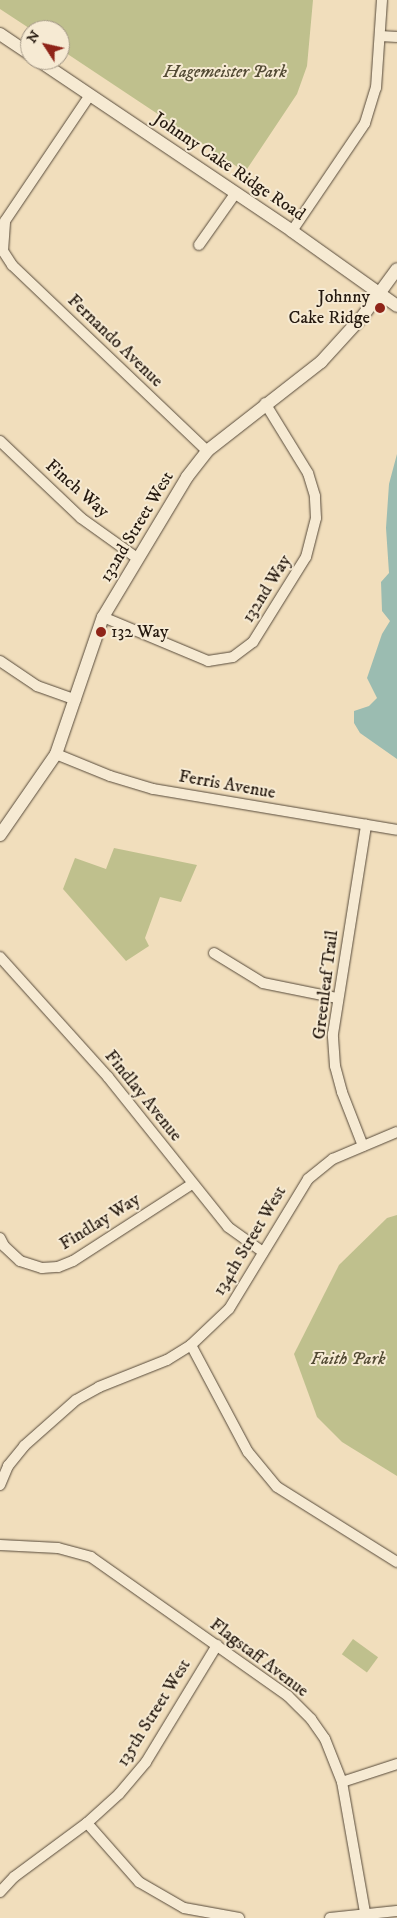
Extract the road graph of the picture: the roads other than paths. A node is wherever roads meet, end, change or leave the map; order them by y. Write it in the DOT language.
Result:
graph roads {
  1 [pos="382,0"];
  2 [pos="0,34"];
  3 [pos="380,36"];
  4 [pos="397,37"];
  5 [pos="20,47"];
  6 [pos="53,70"];
  7 [pos="90,95"];
  8 [pos="235,194"];
  9 [pos="292,230"];
  10 [pos="199,246"];
  11 [pos="2,252"];
  12 [pos="397,269"];
  13 [pos="379,292"];
  14 [pos="397,306"];
  15 [pos="265,403"];
  16 [pos="0,441"];
  17 [pos="207,451"];
  18 [pos="137,558"];
  19 [pos="103,617"];
  20 [pos="0,661"];
  21 [pos="76,700"];
  22 [pos="56,754"];
  23 [pos="366,825"];
  24 [pos="397,830"];
  25 [pos="0,835"];
  26 [pos="214,953"];
  27 [pos="0,958"];
  28 [pos="337,998"];
  29 [pos="397,1132"];
  30 [pos="362,1146"];
  31 [pos="192,1184"];
  32 [pos="0,1238"];
  33 [pos="263,1252"];
  34 [pos="191,1345"];
  35 [pos="4,1464"];
  36 [pos="0,1485"];
  37 [pos="0,1545"];
  38 [pos="397,1562"];
  39 [pos="217,1645"];
  40 [pos="397,1764"];
  41 [pos="342,1782"];
  42 [pos="87,1823"];
  43 [pos="0,1892"];
  44 [pos="397,1911"];
  45 [pos="366,1916"];
  46 [pos="239,1918"];
  47 [pos="330,1918"];
  1 -- 3 [label="street"];
  2 -- 5 [label="street"];
  3 -- 4 [label="street"];
  3 -- 9 [label="street"];
  6 -- 7 [label="street, Johnny Cake Ridge Road"];
  7 -- 8 [label="street, Johnny Cake Ridge Road"];
  7 -- 11 [label="street"];
  8 -- 9 [label="street, Johnny Cake Ridge Road"];
  8 -- 10 [label="street"];
  9 -- 13 [label="street, Johnny Cake Ridge Road"];
  11 -- 17 [label="street, Fernando Avenue"];
  12 -- 13 [label="street, 132nd Street West"];
  13 -- 14 [label="street, Johnny Cake Ridge Road"];
  13 -- 15 [label="street, 132nd Street West"];
  15 -- 17 [label="street, 132nd Street West"];
  15 -- 19 [label="street, 132nd Way"];
  16 -- 18 [label="street, Finch Way"];
  17 -- 18 [label="street, 132nd Street West"];
  18 -- 19 [label="street, 132nd Street West"];
  19 -- 21 [label="street, 132nd Street West"];
  20 -- 21 [label="street"];
  21 -- 22 [label="street, 132nd Street West"];
  22 -- 23 [label="street, Ferris Avenue"];
  22 -- 25 [label="street, 132nd Street West"];
  23 -- 24 [label="street, Ferris Avenue"];
  23 -- 28 [label="street, Greenleaf Trail"];
  26 -- 28 [label="street"];
  27 -- 31 [label="street, Findlay Avenue"];
  28 -- 30 [label="street, Greenleaf Trail"];
  29 -- 30 [label="street, 134th Street West"];
  30 -- 33 [label="street, 134th Street West"];
  31 -- 32 [label="street, Findlay Way"];
  31 -- 33 [label="street, Findlay Avenue"];
  33 -- 34 [label="street, 134th Street West"];
  34 -- 35 [label="street, 134th Street West"];
  34 -- 38 [label="street"];
  35 -- 36 [label="street, 134th Street West"];
  37 -- 39 [label="street, Flagstaff Avenue"];
  39 -- 41 [label="street, Flagstaff Avenue"];
  39 -- 42 [label="street, 135th Street West"];
  40 -- 41 [label="street"];
  41 -- 45 [label="street, Flagstaff Avenue"];
  42 -- 43 [label="street, 135th Street West"];
  42 -- 46 [label="street"];
  44 -- 45 [label="street"];
  45 -- 47 [label="street"];
}
